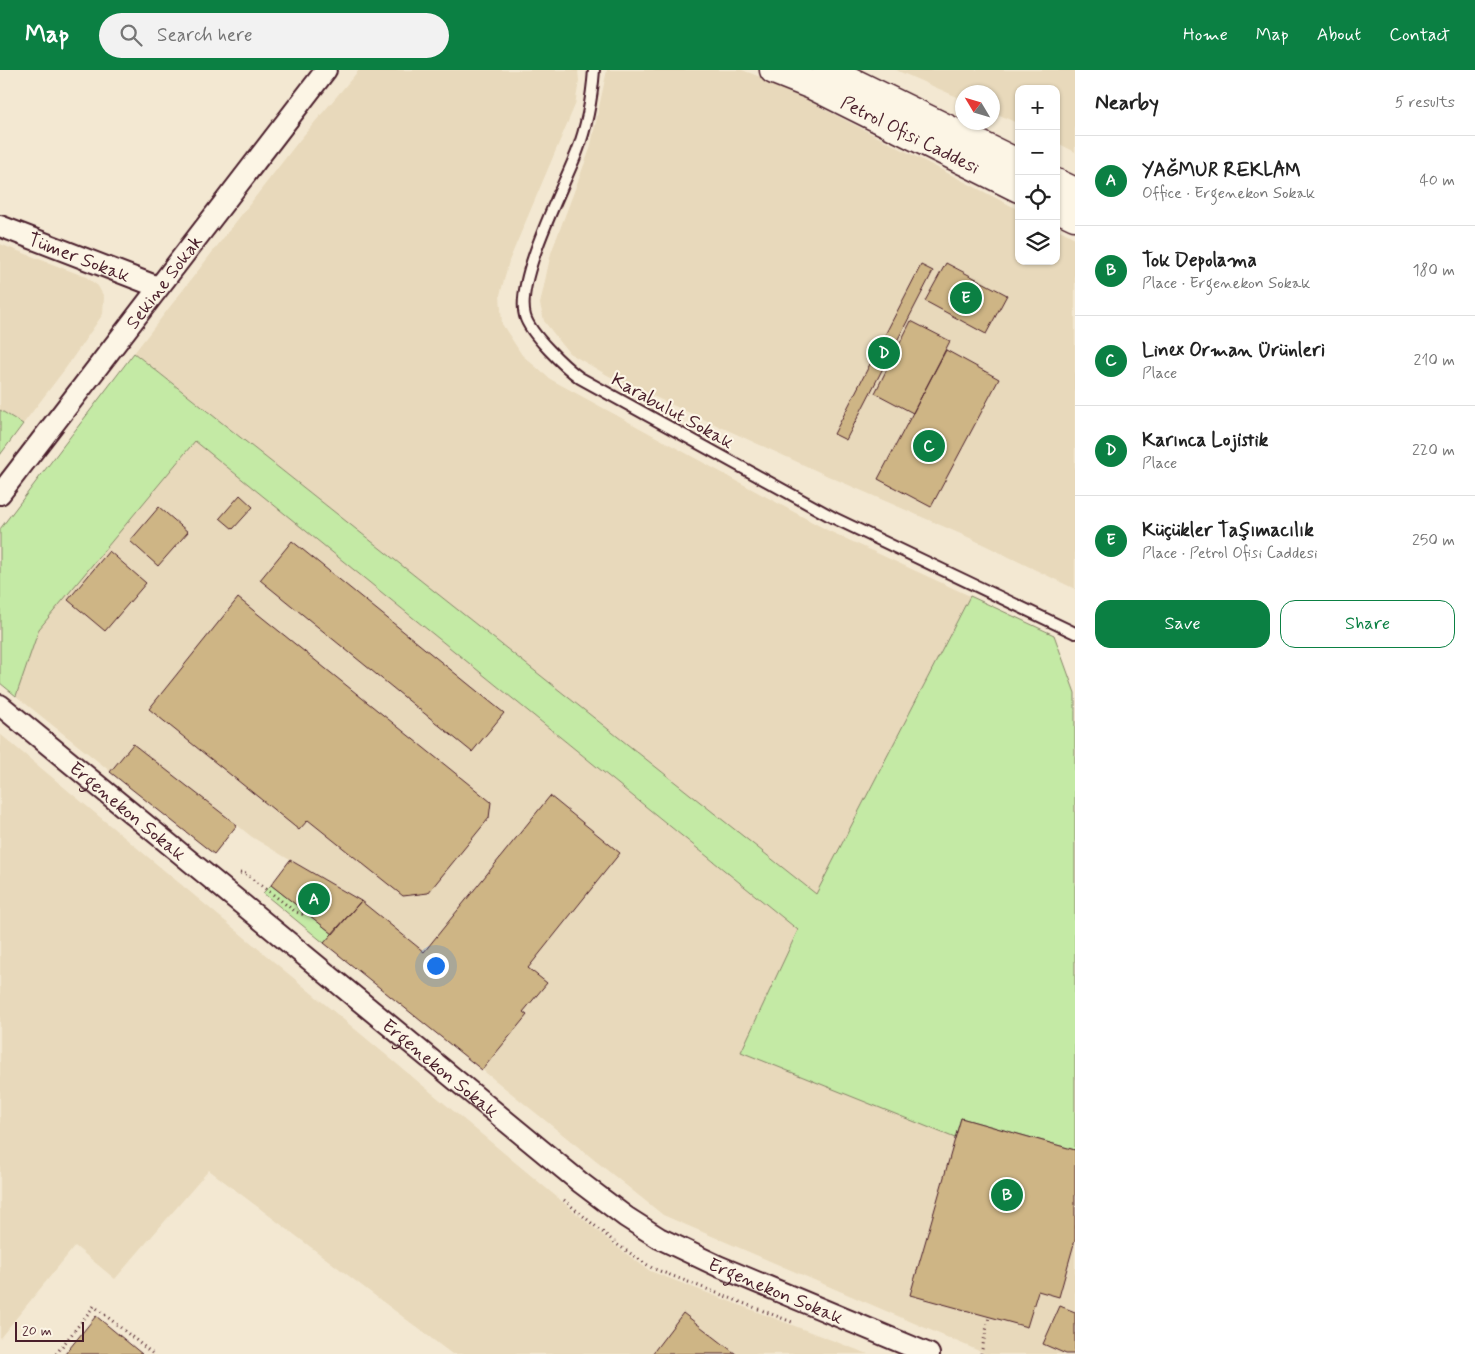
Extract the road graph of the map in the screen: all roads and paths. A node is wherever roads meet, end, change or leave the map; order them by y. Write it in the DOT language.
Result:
graph roads {
  1 [pos="326,70"];
  2 [pos="594,70"];
  3 [pos="774,70"];
  4 [pos="827,70"];
  5 [pos="1015,162"];
  6 [pos="1060,184"];
  7 [pos="1015,186"];
  8 [pos="1075,192"];
  9 [pos="1060,209"];
  10 [pos="1075,216"];
  11 [pos="0,226"];
  12 [pos="158,287"];
  13 [pos="0,494"];
  14 [pos="1075,633"];
  15 [pos="0,705"];
  16 [pos="989,1317"];
  17 [pos="56,1354"];
  18 [pos="153,1354"];
  19 [pos="928,1354"];
  20 [pos="981,1354"];
  1 -- 12 [label="street, Sekine Sokak"];
  2 -- 14 [label="lane, Karabulut Sokak"];
  3 -- 7 [label="street, Petrol Ofisi Caddesi"];
  4 -- 5 [label="street, Petrol Ofisi Caddesi"];
  6 -- 8 [label="street"];
  9 -- 10 [label="street"];
  11 -- 12 [label="street, Tümer Sokak"];
  12 -- 13 [label="street, Sekine Sokak"];
  15 -- 19 [label="street, Ergenekon Sokak"];
  16 -- 20 [label="path"];
  17 -- 18 [label="path"];
}
